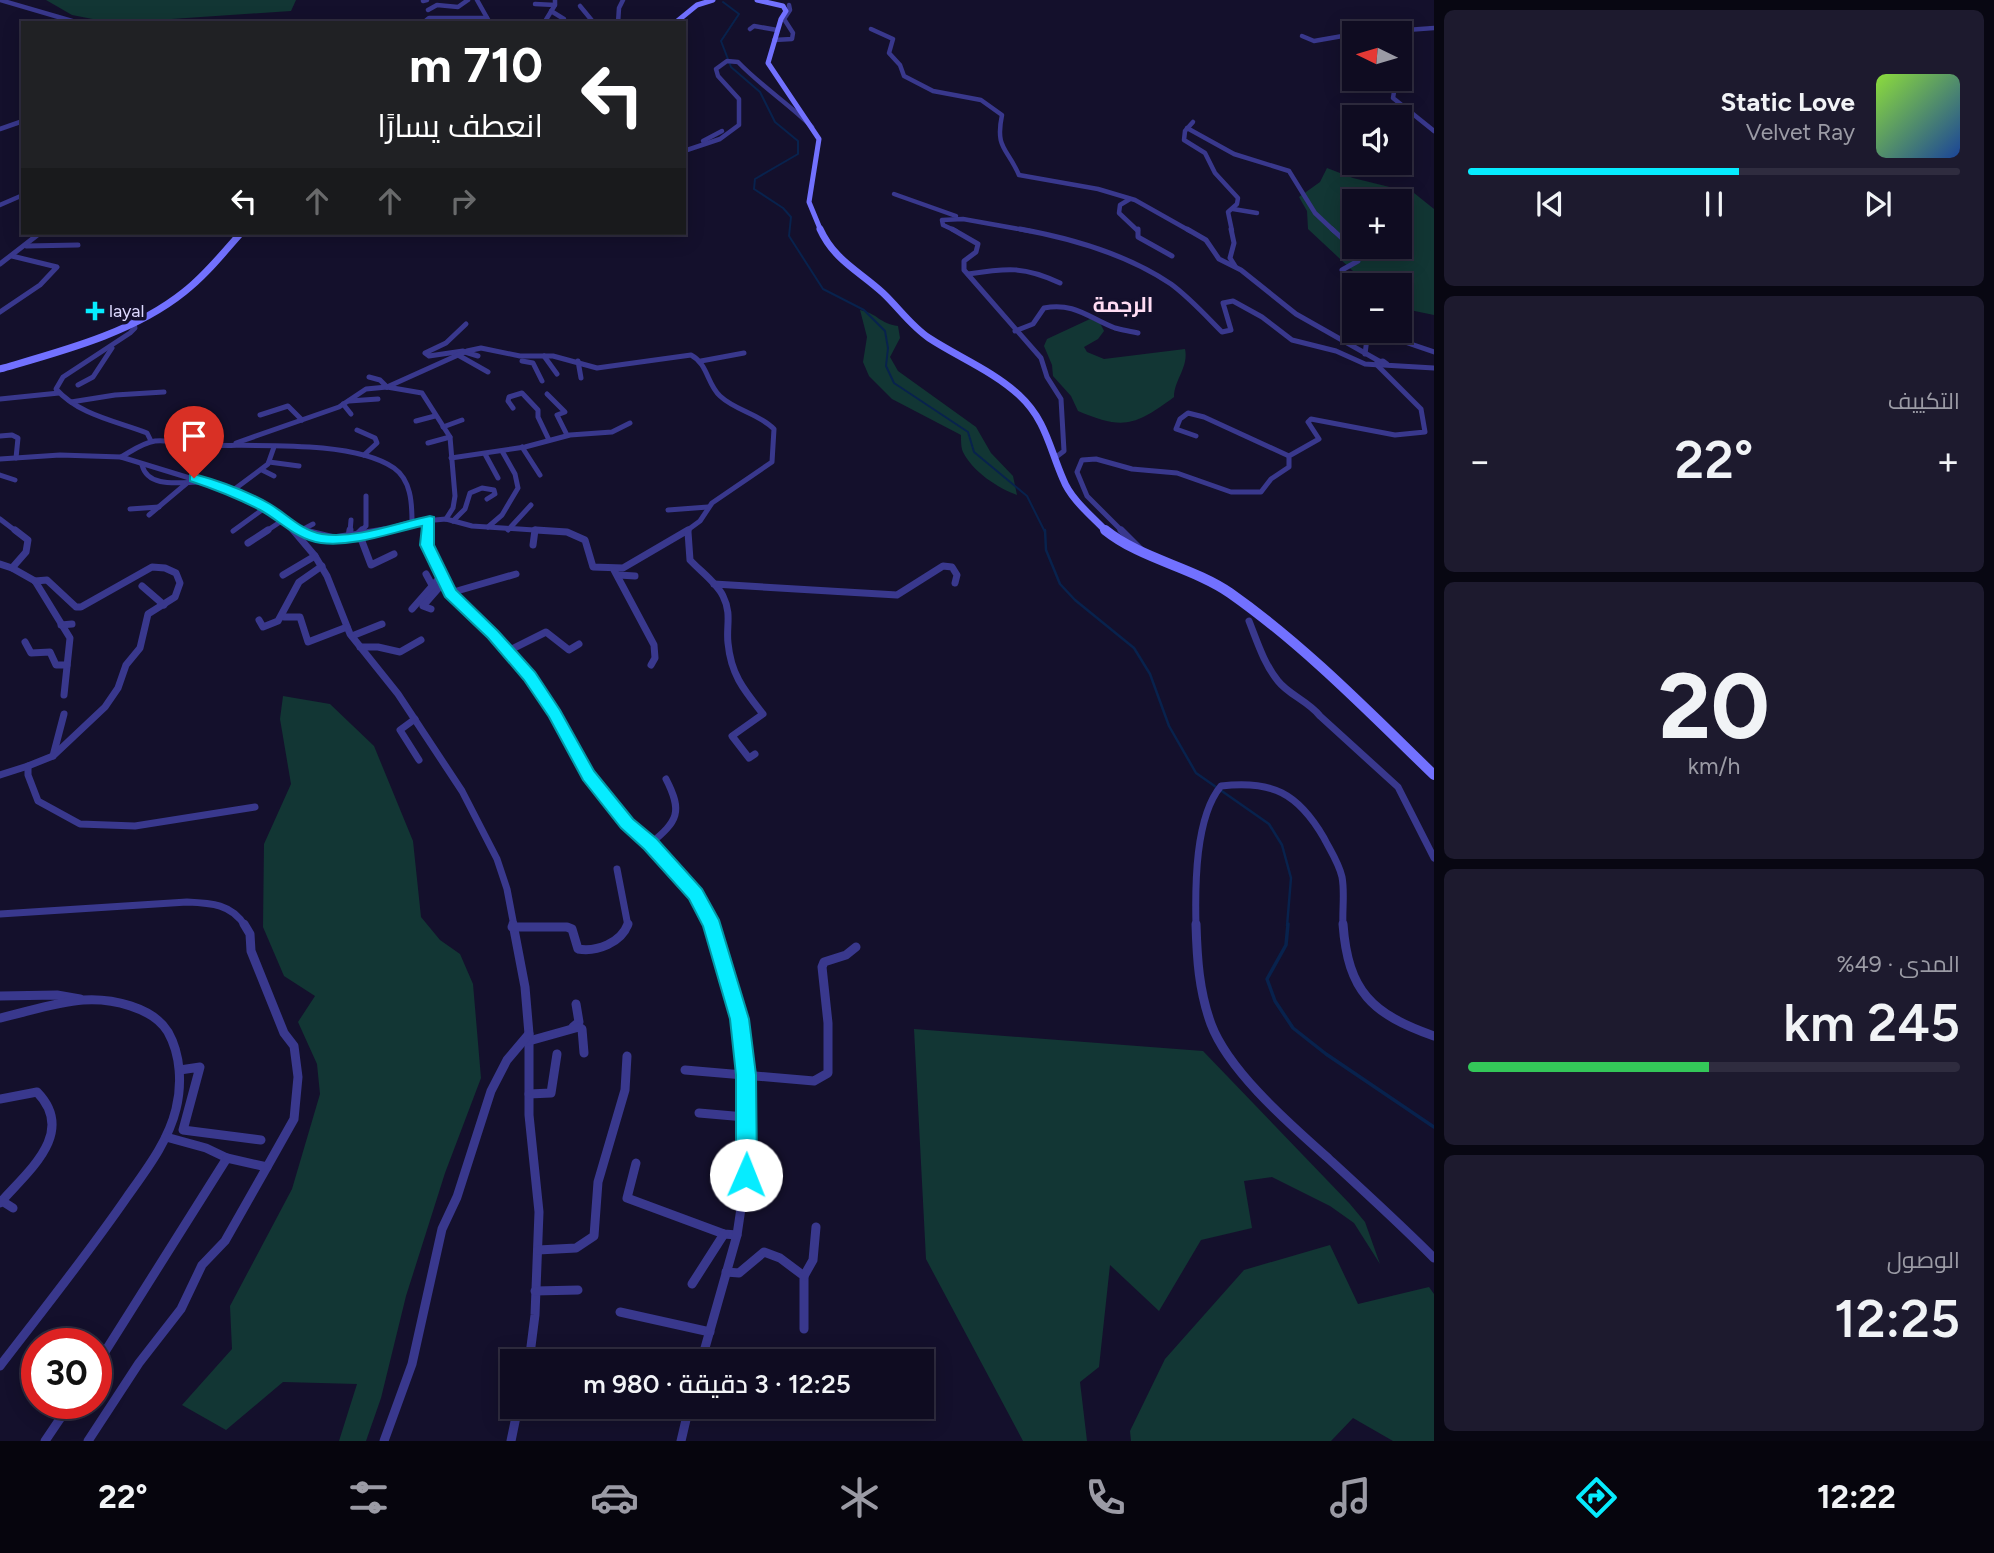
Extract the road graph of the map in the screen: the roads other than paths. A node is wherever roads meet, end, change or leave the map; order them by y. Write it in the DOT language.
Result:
graph roads {
  1 [pos="468,0"];
  2 [pos="477,0"];
  3 [pos="623,0"];
  4 [pos="713,0"];
  5 [pos="757,0"];
  6 [pos="0,1"];
  7 [pos="555,2"];
  8 [pos="794,2"];
  9 [pos="535,4"];
  10 [pos="786,5"];
  11 [pos="580,6"];
  12 [pos="428,10"];
  13 [pos="551,11"];
  14 [pos="72,21"];
  15 [pos="425,21"];
  16 [pos="488,21"];
  17 [pos="545,21"];
  18 [pos="564,21"];
  19 [pos="592,21"];
  20 [pos="618,21"];
  21 [pos="678,21"];
  22 [pos="750,29"];
  23 [pos="871,29"];
  24 [pos="1433,29"];
  25 [pos="777,30"];
  26 [pos="1412,32"];
  27 [pos="1302,36"];
  28 [pos="1342,36"];
  29 [pos="774,40"];
  30 [pos="1392,91"];
  31 [pos="1184,121"];
  32 [pos="21,122"];
  33 [pos="812,128"];
  34 [pos="1188,128"];
  35 [pos="0,129"];
  36 [pos="722,131"];
  37 [pos="1434,131"];
  38 [pos="700,146"];
  39 [pos="686,150"];
  40 [pos="894,194"];
  41 [pos="21,197"];
  42 [pos="1131,199"];
  43 [pos="0,205"];
  44 [pos="1233,209"];
  45 [pos="1257,212"];
  46 [pos="958,219"];
  47 [pos="38,235"];
  48 [pos="239,235"];
  49 [pos="78,245"];
  50 [pos="26,246"];
  51 [pos="12,256"];
  52 [pos="1172,257"];
  53 [pos="2,261"];
  54 [pos="1235,266"];
  55 [pos="1342,270"];
  56 [pos="968,274"];
  57 [pos="1060,283"];
  58 [pos="0,312"];
  59 [pos="133,321"];
  60 [pos="466,324"];
  61 [pos="1015,331"];
  62 [pos="1138,332"];
  63 [pos="121,341"];
  64 [pos="1366,343"];
  65 [pos="1408,343"];
  66 [pos="466,351"];
  67 [pos="1434,352"];
  68 [pos="744,353"];
  69 [pos="1365,354"];
  70 [pos="458,355"];
  71 [pos="478,356"];
  72 [pos="544,356"];
  73 [pos="521,359"];
  74 [pos="578,361"];
  75 [pos="701,361"];
  76 [pos="1381,363"];
  77 [pos="526,368"];
  78 [pos="1434,368"];
  79 [pos="0,369"];
  80 [pos="488,372"];
  81 [pos="557,374"];
  82 [pos="369,377"];
  83 [pos="581,378"];
  84 [pos="542,381"];
  85 [pos="78,385"];
  86 [pos="387,387"];
  87 [pos="164,392"];
  88 [pos="58,393"];
  89 [pos="547,394"];
  90 [pos="378,399"];
  91 [pos="0,400"];
  92 [pos="71,402"];
  93 [pos="346,403"];
  94 [pos="513,408"];
  95 [pos="351,414"];
  96 [pos="260,415"];
  97 [pos="435,416"];
  98 [pos="302,420"];
  99 [pos="462,420"];
  100 [pos="416,421"];
  101 [pos="630,423"];
  102 [pos="443,427"];
  103 [pos="357,430"];
  104 [pos="567,435"];
  105 [pos="1,436"];
  106 [pos="1196,436"];
  107 [pos="450,437"];
  108 [pos="549,440"];
  109 [pos="151,441"];
  110 [pos="428,443"];
  111 [pos="234,444"];
  112 [pos="274,447"];
  113 [pos="522,447"];
  114 [pos="502,451"];
  115 [pos="485,454"];
  116 [pos="363,455"];
  117 [pos="1289,456"];
  118 [pos="121,457"];
  119 [pos="1056,457"];
  120 [pos="16,458"];
  121 [pos="451,458"];
  122 [pos="0,459"];
  123 [pos="269,462"];
  124 [pos="142,465"];
  125 [pos="299,466"];
  126 [pos="262,470"];
  127 [pos="0,475"];
  128 [pos="540,475"];
  129 [pos="274,476"];
  130 [pos="498,478"];
  131 [pos="15,480"];
  132 [pos="200,482"];
  133 [pos="187,483"];
  134 [pos="232,491"];
  135 [pos="366,496"];
  136 [pos="487,499"];
  137 [pos="531,505"];
  138 [pos="159,507"];
  139 [pos="708,507"];
  140 [pos="266,508"];
  141 [pos="130,509"];
  142 [pos="668,510"];
  143 [pos="149,515"];
  144 [pos="0,520"];
  145 [pos="351,520"];
  146 [pos="430,520"];
  147 [pos="450,520"];
  148 [pos="285,521"];
  149 [pos="412,522"];
  150 [pos="313,524"];
  151 [pos="488,527"];
  152 [pos="508,530"];
  153 [pos="535,530"];
  154 [pos="233,531"];
  155 [pos="300,531"];
  156 [pos="688,533"];
  157 [pos="355,537"];
  158 [pos="248,543"];
  159 [pos="533,545"];
  160 [pos="1141,550"];
  161 [pos="394,554"];
  162 [pos="315,556"];
  163 [pos="0,564"];
  164 [pos="322,566"];
  165 [pos="12,568"];
  166 [pos="516,573"];
  167 [pos="617,573"];
  168 [pos="426,574"];
  169 [pos="283,575"];
  170 [pos="635,576"];
  171 [pos="442,579"];
  172 [pos="35,581"];
  173 [pos="955,583"];
  174 [pos="713,584"];
  175 [pos="142,586"];
  176 [pos="432,586"];
  177 [pos="450,593"];
  178 [pos="164,605"];
  179 [pos="412,609"];
  180 [pos="431,609"];
  181 [pos="285,617"];
  182 [pos="259,621"];
  183 [pos="1250,621"];
  184 [pos="72,624"];
  185 [pos="382,624"];
  186 [pos="61,625"];
  187 [pos="347,626"];
  188 [pos="352,636"];
  189 [pos="421,640"];
  190 [pos="25,642"];
  191 [pos="579,644"];
  192 [pos="360,647"];
  193 [pos="508,651"];
  194 [pos="67,665"];
  195 [pos="651,665"];
  196 [pos="64,695"];
  197 [pos="64,714"];
  198 [pos="415,719"];
  199 [pos="755,754"];
  200 [pos="53,756"];
  201 [pos="419,760"];
  202 [pos="28,766"];
  203 [pos="0,775"];
  204 [pos="1434,775"];
  205 [pos="666,779"];
  206 [pos="255,807"];
  207 [pos="650,844"];
  208 [pos="1434,858"];
  209 [pos="617,869"];
  210 [pos="0,914"];
  211 [pos="512,927"];
  212 [pos="856,947"];
  213 [pos="0,996"];
  214 [pos="84,1000"];
  215 [pos="576,1004"];
  216 [pos="0,1018"];
  217 [pos="573,1027"];
  218 [pos="1434,1037"];
  219 [pos="529,1038"];
  220 [pos="584,1053"];
  221 [pos="556,1054"];
  222 [pos="627,1056"];
  223 [pos="180,1070"];
  224 [pos="685,1070"];
  225 [pos="746,1075"];
  226 [pos="529,1094"];
  227 [pos="0,1099"];
  228 [pos="699,1113"];
  229 [pos="745,1117"];
  230 [pos="166,1137"];
  231 [pos="261,1140"];
  232 [pos="227,1158"];
  233 [pos="636,1163"];
  234 [pos="267,1167"];
  235 [pos="1,1202"];
  236 [pos="13,1208"];
  237 [pos="816,1227"];
  238 [pos="724,1234"];
  239 [pos="737,1235"];
  240 [pos="538,1250"];
  241 [pos="1434,1258"];
  242 [pos="726,1272"];
  243 [pos="804,1276"];
  244 [pos="692,1284"];
  245 [pos="579,1290"];
  246 [pos="535,1291"];
  247 [pos="620,1312"];
  248 [pos="804,1329"];
  249 [pos="710,1332"];
  250 [pos="112,1341"];
  251 [pos="529,1349"];
  252 [pos="705,1349"];
  253 [pos="0,1366"];
  254 [pos="60,1419"];
  255 [pos="516,1419"];
  256 [pos="686,1419"];
  257 [pos="45,1441"];
  258 [pos="88,1441"];
  259 [pos="384,1441"];
  260 [pos="511,1441"];
  261 [pos="681,1441"];
  1 -- 12 [label="street"];
  2 -- 16 [label="street"];
  3 -- 20 [label="street"];
  4 -- 21 [label="main road"];
  5 -- 10 [label="main road"];
  6 -- 14 [label="street"];
  7 -- 9 [label="street"];
  7 -- 13 [label="street"];
  8 -- 10 [label="street"];
  10 -- 25 [label="main road"];
  10 -- 29 [label="street"];
  11 -- 19 [label="street"];
  13 -- 17 [label="street"];
  13 -- 18 [label="street"];
  15 -- 16 [label="street"];
  22 -- 25 [label="street"];
  23 -- 42 [label="street"];
  24 -- 26 [label="street"];
  25 -- 29 [label="main road"];
  27 -- 28 [label="street"];
  29 -- 33 [label="main road"];
  30 -- 37 [label="street"];
  31 -- 34 [label="street"];
  32 -- 35 [label="street"];
  33 -- 38 [label="street"];
  33 -- 119 [label="main road"];
  34 -- 44 [label="street"];
  34 -- 55 [label="street"];
  36 -- 38 [label="street"];
  38 -- 39 [label="street"];
  40 -- 46 [label="street"];
  41 -- 43 [label="street"];
  42 -- 52 [label="street"];
  42 -- 54 [label="street"];
  44 -- 45 [label="street"];
  44 -- 54 [label="street"];
  46 -- 56 [label="street"];
  46 -- 76 [label="street"];
  47 -- 50 [label="street"];
  48 -- 59 [label="main road"];
  49 -- 50 [label="street"];
  50 -- 51 [label="street"];
  51 -- 53 [label="street"];
  51 -- 58 [label="street"];
  54 -- 69 [label="street"];
  56 -- 57 [label="street"];
  56 -- 61 [label="street"];
  59 -- 63 [label="street"];
  59 -- 79 [label="main road"];
  60 -- 66 [label="street"];
  61 -- 62 [label="street"];
  61 -- 119 [label="street"];
  63 -- 85 [label="street"];
  63 -- 88 [label="street"];
  64 -- 69 [label="street"];
  65 -- 67 [label="street"];
  66 -- 70 [label="street"];
  66 -- 71 [label="street"];
  66 -- 73 [label="street"];
  68 -- 75 [label="street"];
  69 -- 76 [label="street"];
  70 -- 80 [label="street"];
  70 -- 86 [label="street"];
  72 -- 73 [label="street"];
  72 -- 74 [label="street"];
  72 -- 81 [label="street"];
  73 -- 77 [label="street"];
  73 -- 84 [label="street"];
  74 -- 75 [label="street"];
  74 -- 83 [label="street"];
  75 -- 139 [label="street"];
  76 -- 78 [label="street"];
  76 -- 117 [label="street"];
  82 -- 86 [label="street"];
  86 -- 93 [label="street"];
  86 -- 97 [label="street"];
  87 -- 92 [label="street"];
  88 -- 91 [label="street"];
  88 -- 92 [label="street"];
  89 -- 104 [label="street"];
  90 -- 93 [label="street"];
  92 -- 109 [label="street"];
  93 -- 95 [label="street"];
  93 -- 98 [label="street"];
  94 -- 108 [label="street"];
  96 -- 98 [label="street"];
  97 -- 100 [label="street"];
  97 -- 102 [label="street"];
  98 -- 111 [label="street"];
  99 -- 102 [label="street"];
  101 -- 104 [label="street"];
  102 -- 107 [label="street"];
  103 -- 116 [label="street"];
  104 -- 108 [label="street"];
  105 -- 120 [label="street"];
  106 -- 117 [label="street"];
  107 -- 110 [label="street"];
  107 -- 121 [label="street"];
  108 -- 113 [label="street"];
  109 -- 111 [label="street"];
  109 -- 118 [label="street"];
  111 -- 112 [label="street"];
  112 -- 116 [label="street"];
  112 -- 123 [label="street"];
  113 -- 114 [label="street"];
  113 -- 128 [label="street"];
  114 -- 115 [label="street"];
  114 -- 151 [label="street"];
  115 -- 121 [label="street"];
  115 -- 130 [label="street"];
  116 -- 149 [label="street"];
  117 -- 160 [label="street"];
  118 -- 120 [label="street"];
  118 -- 124 [label="street"];
  119 -- 160 [label="main road"];
  120 -- 122 [label="street"];
  121 -- 147 [label="street"];
  123 -- 125 [label="street"];
  123 -- 126 [label="street"];
  124 -- 132 [label="street"];
  124 -- 133 [label="street"];
  126 -- 129 [label="street"];
  126 -- 134 [label="street"];
  127 -- 131 [label="street"];
  132 -- 133 [label="street"];
  132 -- 134 [label="street"];
  133 -- 138 [label="street"];
  134 -- 140 [label="street"];
  135 -- 157 [label="street"];
  136 -- 147 [label="street"];
  137 -- 152 [label="street"];
  138 -- 141 [label="street"];
  138 -- 143 [label="street"];
  139 -- 142 [label="street"];
  139 -- 156 [label="street"];
  140 -- 148 [label="street"];
  140 -- 154 [label="street"];
  144 -- 165 [label="street"];
  145 -- 157 [label="street"];
  146 -- 147 [label="street"];
  146 -- 149 [label="street"];
  146 -- 171 [label="street"];
  147 -- 151 [label="street"];
  148 -- 155 [label="street"];
  148 -- 158 [label="street"];
  148 -- 162 [label="street"];
  149 -- 157 [label="street"];
  150 -- 155 [label="street"];
  151 -- 152 [label="street"];
  152 -- 153 [label="street"];
  153 -- 159 [label="street"];
  153 -- 167 [label="street"];
  155 -- 157 [label="street"];
  156 -- 167 [label="street"];
  156 -- 174 [label="street"];
  157 -- 161 [label="street"];
  160 -- 204 [label="main road"];
  162 -- 164 [label="street"];
  162 -- 169 [label="street"];
  163 -- 165 [label="street"];
  164 -- 181 [label="street"];
  164 -- 187 [label="street"];
  165 -- 172 [label="street"];
  166 -- 177 [label="street"];
  167 -- 170 [label="street"];
  167 -- 195 [label="street"];
  168 -- 176 [label="street"];
  171 -- 176 [label="street"];
  171 -- 177 [label="street"];
  171 -- 180 [label="street"];
  172 -- 178 [label="street"];
  172 -- 186 [label="street"];
  173 -- 174 [label="street"];
  174 -- 199 [label="street"];
  175 -- 178 [label="street"];
  176 -- 179 [label="street"];
  177 -- 193 [label="street"];
  178 -- 200 [label="street"];
  181 -- 182 [label="street"];
  181 -- 187 [label="street"];
  183 -- 208 [label="street"];
  184 -- 186 [label="street"];
  185 -- 188 [label="street"];
  186 -- 194 [label="street"];
  187 -- 188 [label="street"];
  188 -- 192 [label="street"];
  189 -- 192 [label="street"];
  190 -- 194 [label="street"];
  191 -- 193 [label="street"];
  192 -- 198 [label="street"];
  193 -- 207 [label="street"];
  194 -- 196 [label="street"];
  197 -- 200 [label="street"];
  198 -- 201 [label="street"];
  198 -- 211 [label="street"];
  200 -- 202 [label="street"];
  202 -- 203 [label="street"];
  202 -- 206 [label="street"];
  205 -- 207 [label="street"];
  207 -- 225 [label="street"];
  209 -- 211 [label="street"];
  210 -- 234 [label="street"];
  211 -- 219 [label="street"];
  212 -- 225 [label="street"];
  213 -- 214 [label="street"];
  214 -- 216 [label="street"];
  214 -- 223 [label="street"];
  215 -- 217 [label="street"];
  217 -- 219 [label="street"];
  217 -- 220 [label="street"];
  218 -- 241 [label="street"];
  219 -- 226 [label="street"];
  219 -- 259 [label="street"];
  221 -- 226 [label="street"];
  222 -- 240 [label="street"];
  223 -- 230 [label="street"];
  223 -- 231 [label="street"];
  224 -- 225 [label="street"];
  225 -- 229 [label="street"];
  226 -- 240 [label="street"];
  227 -- 235 [label="street"];
  228 -- 229 [label="street"];
  229 -- 239 [label="street"];
  230 -- 232 [label="street"];
  230 -- 253 [label="street"];
  232 -- 234 [label="street"];
  232 -- 250 [label="street"];
  233 -- 238 [label="street"];
  234 -- 258 [label="street"];
  235 -- 236 [label="street"];
  237 -- 243 [label="street"];
  238 -- 239 [label="street"];
  238 -- 244 [label="street"];
  239 -- 242 [label="street"];
  240 -- 246 [label="street"];
  242 -- 243 [label="street"];
  242 -- 249 [label="street"];
  243 -- 248 [label="street"];
  245 -- 246 [label="street"];
  246 -- 251 [label="street"];
  247 -- 249 [label="street"];
  249 -- 252 [label="street"];
  254 -- 257 [label="street"];
  255 -- 260 [label="street"];
  256 -- 261 [label="street"];
}
